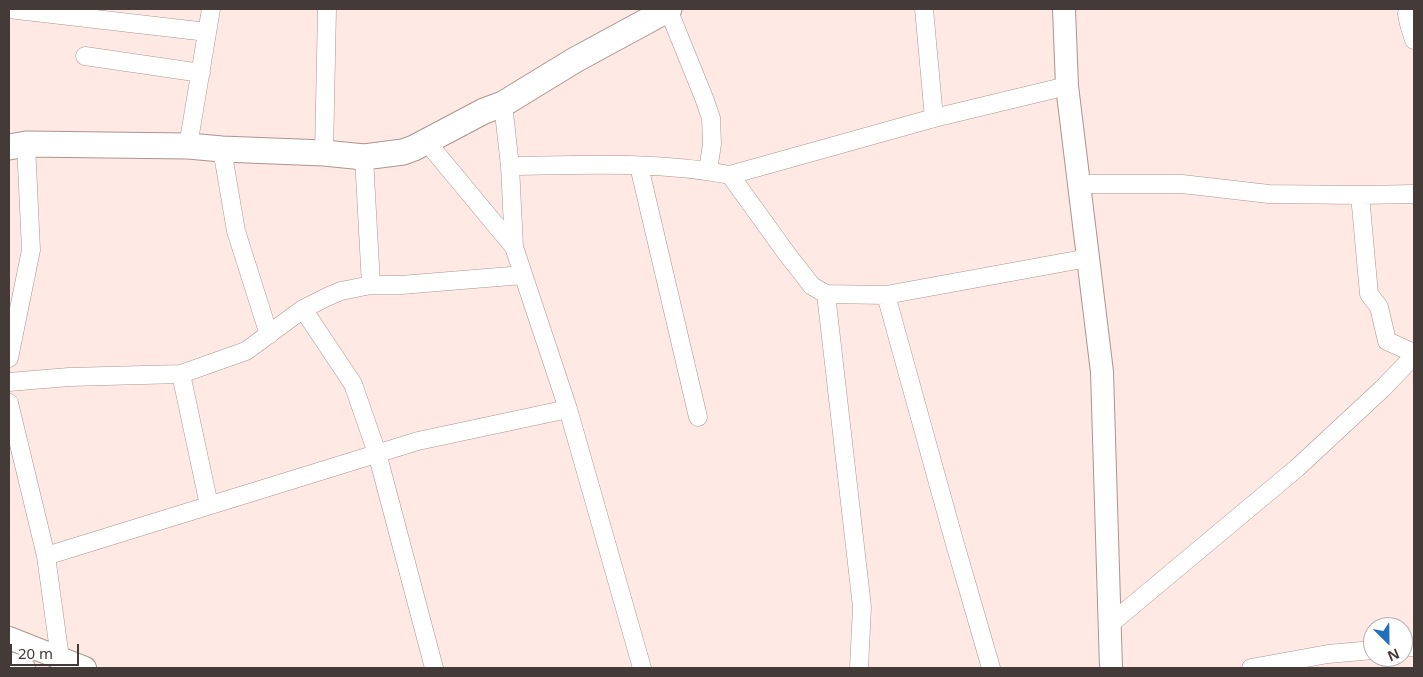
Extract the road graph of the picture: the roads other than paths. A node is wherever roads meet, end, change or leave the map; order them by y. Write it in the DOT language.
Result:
graph roads {
  1 [pos="9,9"];
  2 [pos="211,9"];
  3 [pos="327,9"];
  4 [pos="668,9"];
  5 [pos="924,9"];
  6 [pos="1064,9"];
  7 [pos="1412,9"];
  8 [pos="207,32"];
  9 [pos="1414,40"];
  10 [pos="85,56"];
  11 [pos="200,73"];
  12 [pos="1067,86"];
  13 [pos="503,104"];
  14 [pos="934,118"];
  15 [pos="426,141"];
  16 [pos="18,146"];
  17 [pos="188,146"];
  18 [pos="222,149"];
  19 [pos="324,153"];
  20 [pos="364,157"];
  21 [pos="510,166"];
  22 [pos="639,166"];
  23 [pos="708,170"];
  24 [pos="730,175"];
  25 [pos="1079,184"];
  26 [pos="1414,194"];
  27 [pos="1360,195"];
  28 [pos="514,247"];
  29 [pos="1088,258"];
  30 [pos="523,275"];
  31 [pos="371,285"];
  32 [pos="826,294"];
  33 [pos="886,295"];
  34 [pos="303,309"];
  35 [pos="269,335"];
  36 [pos="1414,354"];
  37 [pos="9,358"];
  38 [pos="181,374"];
  39 [pos="9,382"];
  40 [pos="9,403"];
  41 [pos="568,409"];
  42 [pos="698,417"];
  43 [pos="377,453"];
  44 [pos="208,505"];
  45 [pos="46,556"];
  46 [pos="1109,625"];
  47 [pos="9,638"];
  48 [pos="1363,651"];
  49 [pos="60,658"];
  50 [pos="9,663"];
  51 [pos="24,668"];
  52 [pos="85,668"];
  53 [pos="434,668"];
  54 [pos="642,668"];
  55 [pos="859,668"];
  56 [pos="992,668"];
  57 [pos="1111,668"];
  58 [pos="1251,668"];
  1 -- 8 [label="street"];
  2 -- 8 [label="street"];
  3 -- 19 [label="street"];
  4 -- 13 [label="main road"];
  4 -- 23 [label="street"];
  5 -- 14 [label="street"];
  6 -- 12 [label="street"];
  7 -- 9 [label="street"];
  8 -- 11 [label="street"];
  10 -- 11 [label="street"];
  11 -- 17 [label="street"];
  12 -- 14 [label="street"];
  12 -- 25 [label="street"];
  13 -- 15 [label="main road"];
  13 -- 21 [label="street"];
  14 -- 24 [label="street"];
  15 -- 20 [label="main road"];
  15 -- 28 [label="street"];
  16 -- 17 [label="main road"];
  16 -- 37 [label="street"];
  17 -- 18 [label="main road"];
  18 -- 19 [label="main road"];
  18 -- 35 [label="street"];
  19 -- 20 [label="main road"];
  20 -- 31 [label="street"];
  21 -- 22 [label="street"];
  21 -- 28 [label="street"];
  22 -- 23 [label="street"];
  22 -- 42 [label="street"];
  23 -- 24 [label="street"];
  24 -- 32 [label="street"];
  25 -- 27 [label="street"];
  25 -- 29 [label="street"];
  26 -- 27 [label="street"];
  27 -- 36 [label="street"];
  28 -- 30 [label="street"];
  29 -- 33 [label="street"];
  29 -- 46 [label="street"];
  30 -- 31 [label="street"];
  30 -- 41 [label="street"];
  31 -- 34 [label="street"];
  32 -- 33 [label="street"];
  32 -- 55 [label="street"];
  33 -- 56 [label="street"];
  34 -- 35 [label="street"];
  34 -- 43 [label="street"];
  35 -- 38 [label="street"];
  36 -- 46 [label="street"];
  38 -- 39 [label="street"];
  38 -- 44 [label="street"];
  40 -- 45 [label="street"];
  41 -- 43 [label="street"];
  41 -- 54 [label="street"];
  43 -- 44 [label="street"];
  43 -- 53 [label="street"];
  44 -- 45 [label="street"];
  45 -- 49 [label="street"];
  46 -- 57 [label="street"];
  47 -- 49 [label="street"];
  48 -- 58 [label="street"];
  49 -- 52 [label="street"];
  50 -- 51 [label="street"];
}
